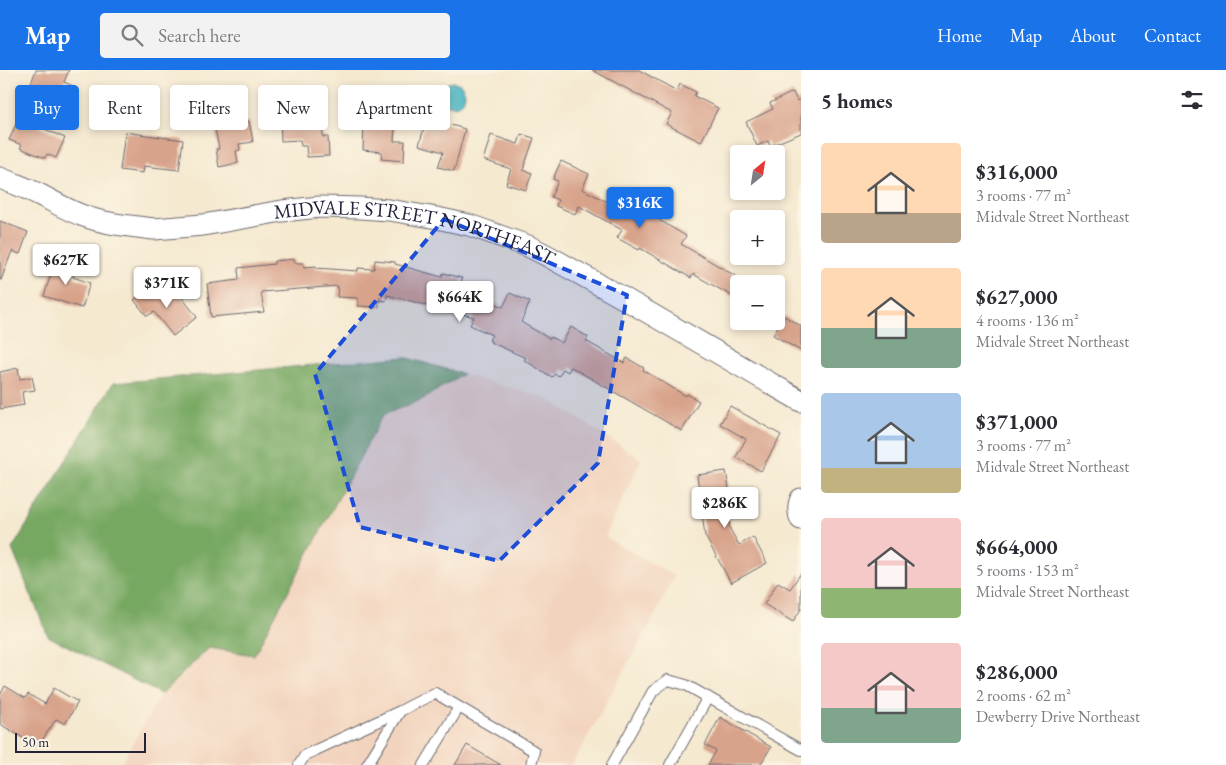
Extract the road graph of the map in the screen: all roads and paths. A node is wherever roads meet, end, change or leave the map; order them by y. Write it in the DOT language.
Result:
graph roads {
  1 [pos="0,178"];
  2 [pos="801,401"];
  3 [pos="708,697"];
  4 [pos="459,707"];
  5 [pos="400,711"];
  6 [pos="801,750"];
  7 [pos="298,765"];
  8 [pos="367,765"];
  9 [pos="424,765"];
  10 [pos="531,765"];
  11 [pos="612,765"];
  12 [pos="670,765"];
  1 -- 2 [label="street, MIDVALE STREET NORTHEAST"];
  3 -- 6 [label="lane"];
  3 -- 11 [label="lane"];
  3 -- 12 [label="lane"];
  4 -- 5 [label="lane"];
  4 -- 9 [label="lane"];
  4 -- 10 [label="lane"];
  5 -- 7 [label="lane"];
  5 -- 8 [label="lane"];
}
